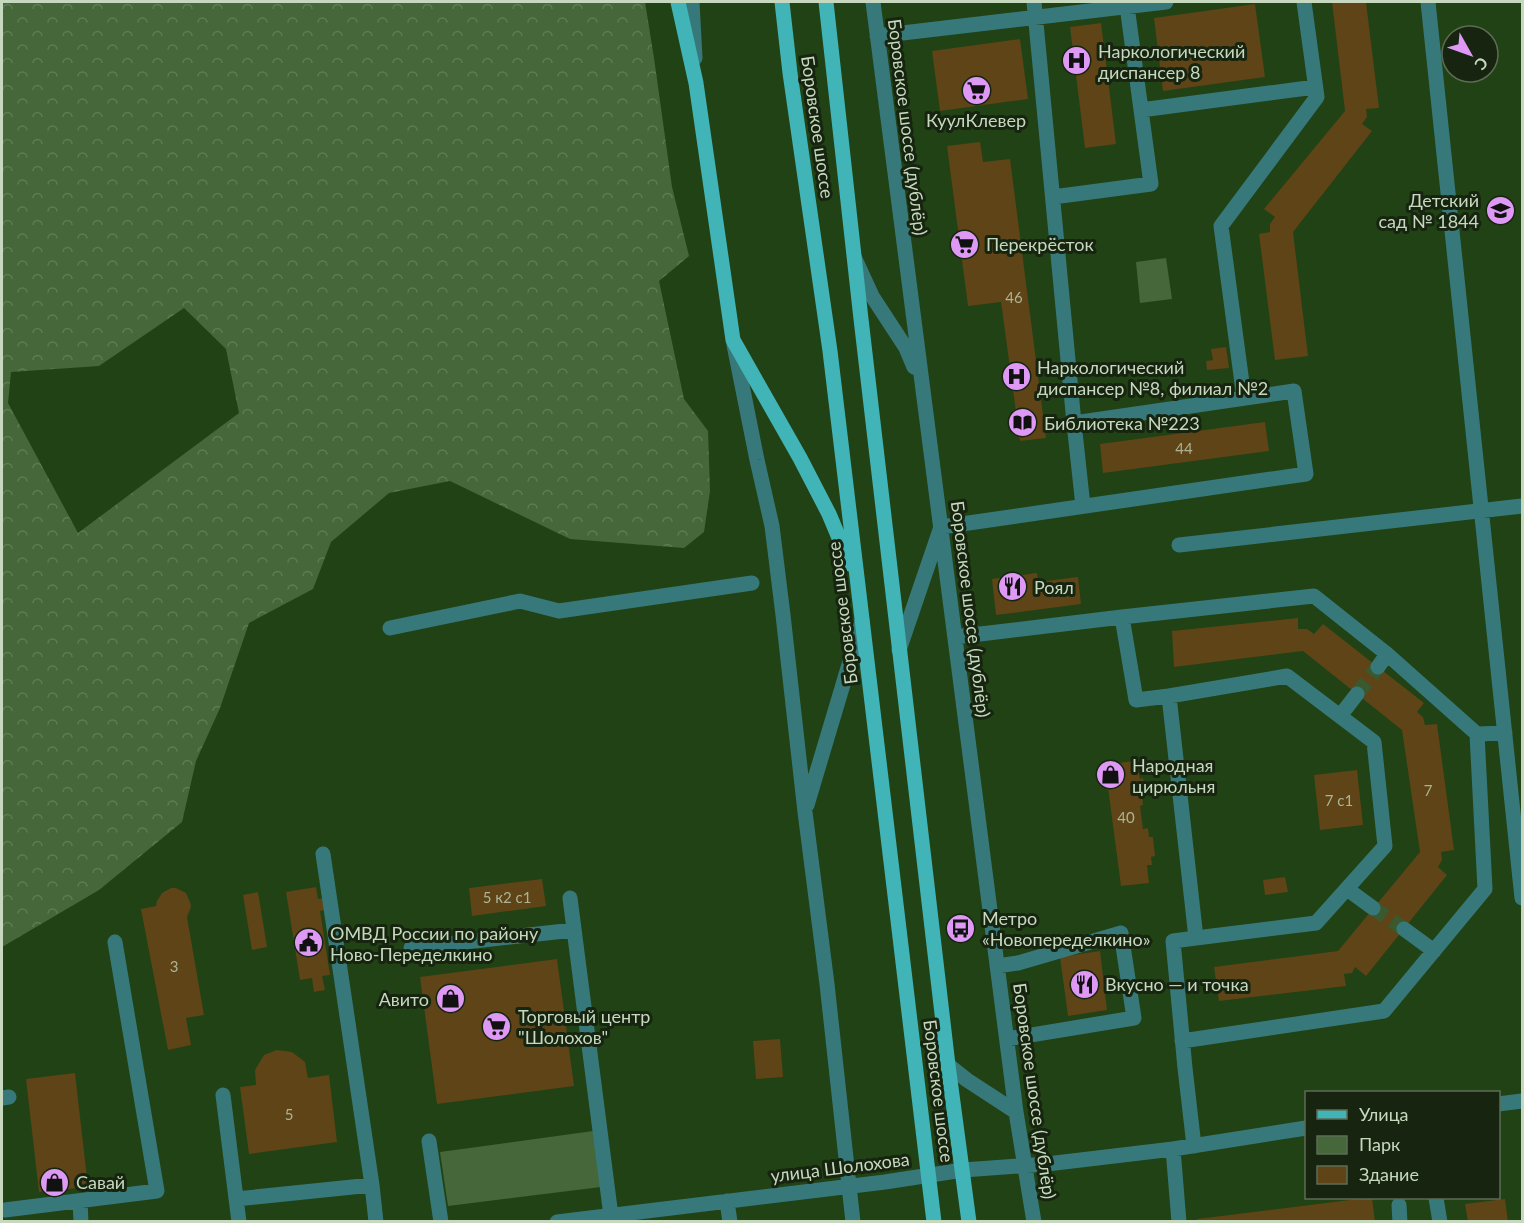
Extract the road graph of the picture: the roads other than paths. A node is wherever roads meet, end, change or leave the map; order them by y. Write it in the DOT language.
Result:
graph roads {
  1 [pos="678,2"];
  2 [pos="692,2"];
  3 [pos="782,2"];
  4 [pos="826,2"];
  5 [pos="873,2"];
  6 [pos="1034,2"];
  7 [pos="1166,2"];
  8 [pos="1304,2"];
  9 [pos="1428,2"];
  10 [pos="1127,6"];
  11 [pos="1036,18"];
  12 [pos="877,36"];
  13 [pos="696,83"];
  14 [pos="1316,87"];
  15 [pos="1141,110"];
  16 [pos="1053,197"];
  17 [pos="853,255"];
  18 [pos="733,340"];
  19 [pos="922,386"];
  20 [pos="1244,398"];
  21 [pos="1074,423"];
  22 [pos="1083,506"];
  23 [pos="1522,506"];
  24 [pos="1482,511"];
  25 [pos="941,527"];
  26 [pos="1179,544"];
  27 [pos="858,581"];
  28 [pos="752,583"];
  29 [pos="1122,617"];
  30 [pos="862,621"];
  31 [pos="390,628"];
  32 [pos="955,637"];
  33 [pos="900,650"];
  34 [pos="1357,694"];
  35 [pos="1169,696"];
  36 [pos="1340,716"];
  37 [pos="1505,733"];
  38 [pos="1477,734"];
  39 [pos="804,812"];
  40 [pos="323,854"];
  41 [pos="1347,889"];
  42 [pos="570,898"];
  43 [pos="1522,898"];
  44 [pos="1373,908"];
  45 [pos="1404,929"];
  46 [pos="574,930"];
  47 [pos="1196,938"];
  48 [pos="115,942"];
  49 [pos="411,948"];
  50 [pos="1434,951"];
  51 [pos="997,966"];
  52 [pos="1007,1039"];
  53 [pos="1182,1041"];
  54 [pos="948,1065"];
  55 [pos="223,1095"];
  56 [pos="1522,1101"];
  57 [pos="1500,1104"];
  58 [pos="1016,1112"];
  59 [pos="1305,1128"];
  60 [pos="429,1140"];
  61 [pos="1194,1146"];
  62 [pos="1173,1149"];
  63 [pos="1025,1165"];
  64 [pos="963,1170"];
  65 [pos="929,1176"];
  66 [pos="372,1185"];
  67 [pos="850,1186"];
  68 [pos="236,1199"];
  69 [pos="1436,1199"];
  70 [pos="80,1201"];
  71 [pos="727,1201"];
  72 [pos="1398,1205"];
  73 [pos="5,1210"];
  74 [pos="611,1216"];
  75 [pos="81,1221"];
  76 [pos="239,1221"];
  77 [pos="376,1221"];
  78 [pos="441,1221"];
  79 [pos="557,1221"];
  80 [pos="730,1221"];
  81 [pos="855,1221"];
  82 [pos="934,1221"];
  83 [pos="969,1221"];
  84 [pos="1034,1221"];
  85 [pos="1179,1221"];
  86 [pos="1400,1221"];
  87 [pos="1440,1221"];
  1 -- 13 [label="main road"];
  2 -- 13 [label="street"];
  3 -- 27 [label="main road, Боровское шоссе"];
  4 -- 17 [label="main road, Боровское шоссе"];
  5 -- 12 [label="street, Боровское шоссе (дублёр)"];
  6 -- 11 [label="street"];
  7 -- 10 [label="street"];
  8 -- 14 [label="street"];
  9 -- 24 [label="street"];
  10 -- 11 [label="street"];
  10 -- 15 [label="street"];
  11 -- 12 [label="street"];
  11 -- 16 [label="street"];
  12 -- 19 [label="street, Боровское шоссе (дублёр)"];
  13 -- 18 [label="main road"];
  14 -- 15 [label="street"];
  14 -- 20 [label="street"];
  15 -- 16 [label="street"];
  16 -- 21 [label="street"];
  17 -- 19 [label="street"];
  17 -- 33 [label="main road, Боровское шоссе"];
  18 -- 27 [label="main road"];
  18 -- 39 [label="street"];
  19 -- 25 [label="street, Боровское шоссе (дублёр)"];
  20 -- 21 [label="street"];
  20 -- 22 [label="street"];
  21 -- 22 [label="street"];
  22 -- 25 [label="street"];
  23 -- 24 [label="street"];
  24 -- 26 [label="street"];
  24 -- 37 [label="street"];
  25 -- 32 [label="street, Боровское шоссе (дублёр)"];
  25 -- 33 [label="street"];
  27 -- 30 [label="main road, Боровское шоссе"];
  28 -- 31 [label="street"];
  29 -- 32 [label="street"];
  29 -- 35 [label="street"];
  29 -- 38 [label="street"];
  30 -- 39 [label="street"];
  30 -- 65 [label="main road, Боровское шоссе"];
  32 -- 51 [label="street, Боровское шоссе (дублёр)"];
  33 -- 54 [label="main road, Боровское шоссе"];
  34 -- 36 [label="street"];
  35 -- 36 [label="street"];
  35 -- 47 [label="street"];
  36 -- 41 [label="street"];
  37 -- 38 [label="street"];
  37 -- 43 [label="street"];
  38 -- 50 [label="street"];
  39 -- 67 [label="street"];
  40 -- 66 [label="street"];
  41 -- 44 [label="street"];
  41 -- 47 [label="street"];
  42 -- 46 [label="street"];
  45 -- 50 [label="street"];
  46 -- 49 [label="street"];
  46 -- 74 [label="street"];
  47 -- 53 [label="street"];
  48 -- 70 [label="street"];
  50 -- 53 [label="street"];
  51 -- 52 [label="street, Боровское шоссе (дублёр)"];
  51 -- 52 [label="street"];
  52 -- 58 [label="street, Боровское шоссе (дублёр)"];
  53 -- 61 [label="street"];
  54 -- 58 [label="street"];
  54 -- 64 [label="main road, Боровское шоссе"];
  55 -- 68 [label="street"];
  56 -- 57 [label="street"];
  58 -- 63 [label="street, Боровское шоссе (дублёр)"];
  59 -- 61 [label="street, улица Шолохова"];
  60 -- 78 [label="street"];
  61 -- 62 [label="street, улица Шолохова"];
  62 -- 63 [label="street, улица Шолохова"];
  62 -- 85 [label="street"];
  63 -- 64 [label="street, улица Шолохова"];
  63 -- 84 [label="street, Боровское шоссе (дублёр)"];
  64 -- 65 [label="street, улица Шолохова"];
  64 -- 83 [label="main road, Боровское шоссе"];
  65 -- 67 [label="street, улица Шолохова"];
  65 -- 82 [label="main road, Боровское шоссе"];
  66 -- 68 [label="street"];
  66 -- 77 [label="street"];
  67 -- 71 [label="street, улица Шолохова"];
  67 -- 81 [label="street"];
  68 -- 76 [label="street"];
  69 -- 87 [label="street"];
  70 -- 73 [label="street"];
  70 -- 75 [label="street"];
  71 -- 74 [label="street, улица Шолохова"];
  71 -- 80 [label="street"];
  72 -- 86 [label="street"];
  74 -- 79 [label="street, улица Шолохова"];
}
